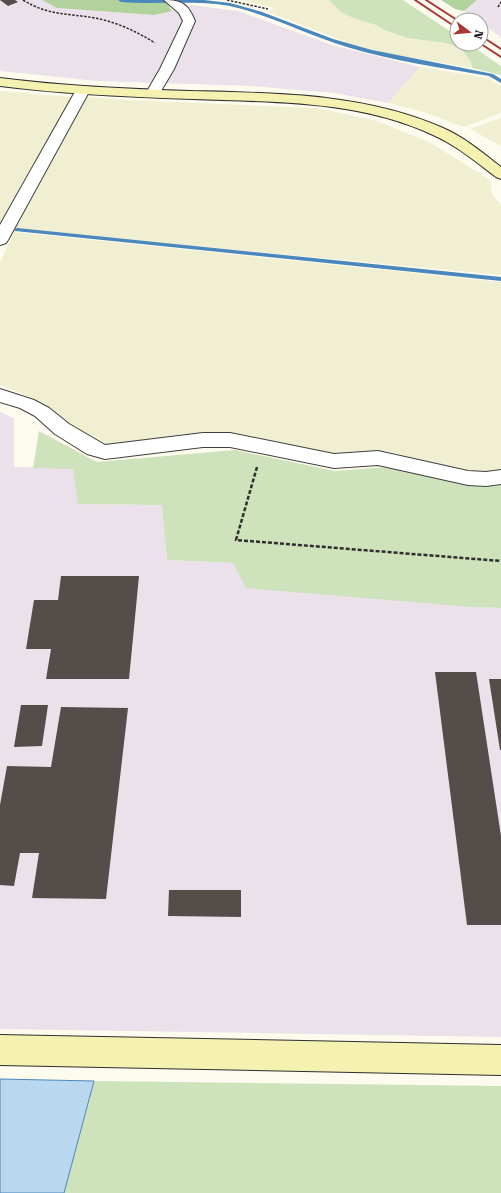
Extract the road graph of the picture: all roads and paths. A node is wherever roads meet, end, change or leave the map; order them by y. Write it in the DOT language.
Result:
graph roads {
  1 [pos="23,0"];
  2 [pos="227,0"];
  3 [pos="172,2"];
  4 [pos="501,2"];
  5 [pos="498,7"];
  6 [pos="268,9"];
  7 [pos="173,57"];
  8 [pos="0,82"];
  9 [pos="83,90"];
  10 [pos="153,93"];
  11 [pos="501,174"];
  12 [pos="0,240"];
  13 [pos="0,395"];
  14 [pos="263,447"];
  15 [pos="501,477"];
  16 [pos="501,560"];
  17 [pos="0,1050"];
  18 [pos="501,1060"];
  1 -- 7 [label="path"];
  2 -- 6 [label="path"];
  3 -- 7 [label="street"];
  4 -- 5 [label="path"];
  7 -- 10 [label="street"];
  8 -- 9 [label="street"];
  9 -- 10 [label="street"];
  9 -- 12 [label="street"];
  10 -- 11 [label="street"];
  13 -- 14 [label="street"];
  14 -- 15 [label="street"];
  14 -- 16 [label="path"];
  17 -- 18 [label="street"];
}
